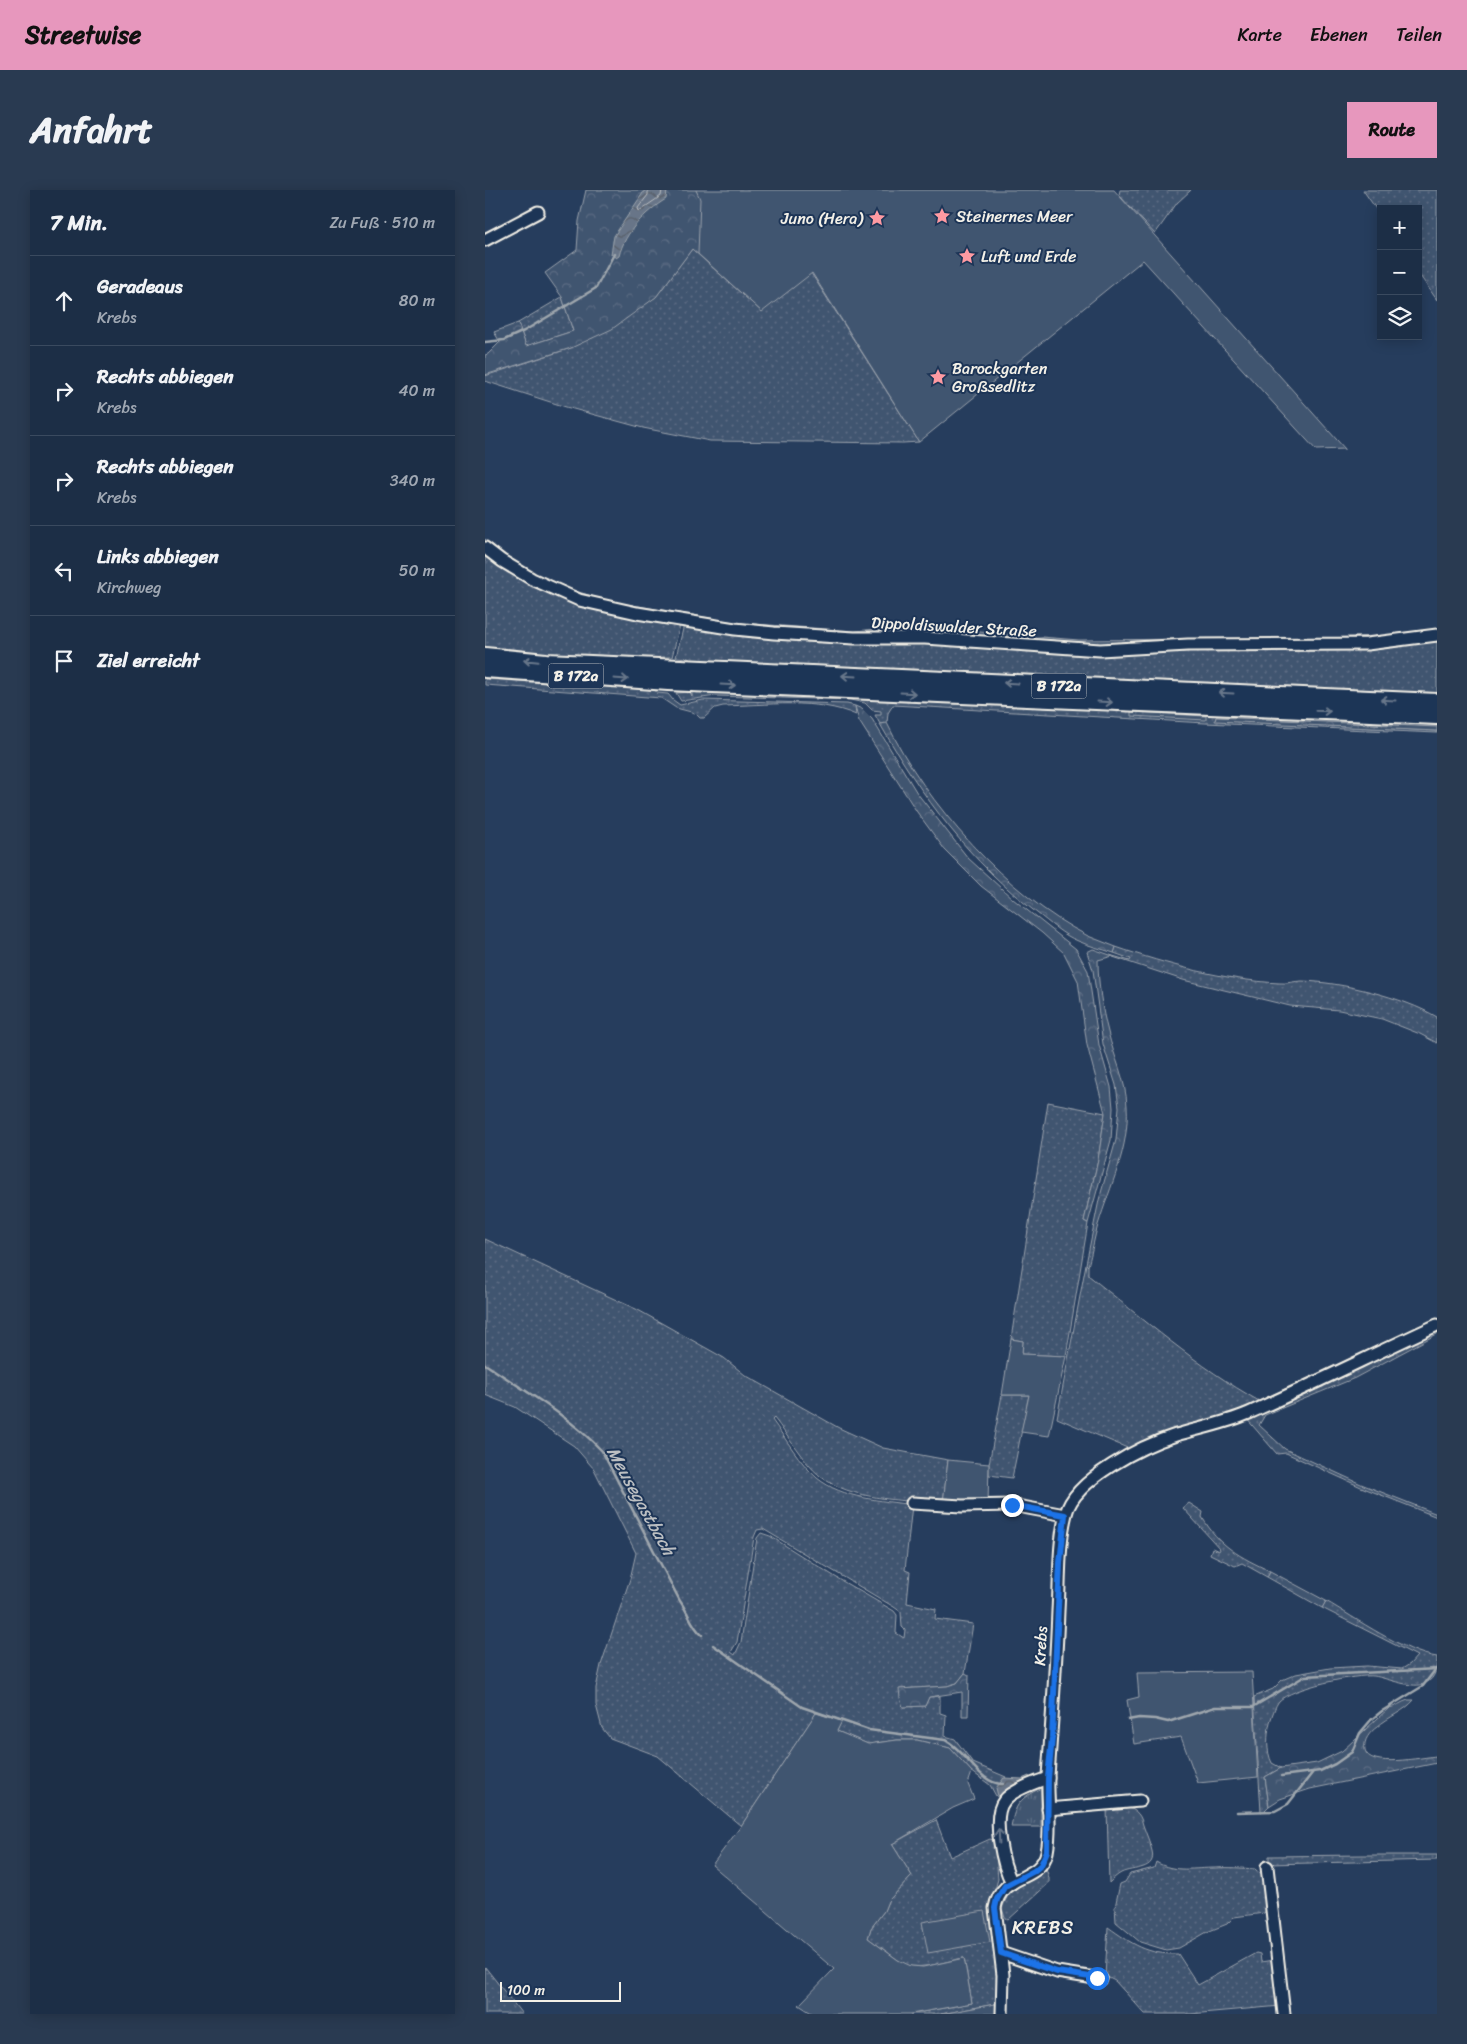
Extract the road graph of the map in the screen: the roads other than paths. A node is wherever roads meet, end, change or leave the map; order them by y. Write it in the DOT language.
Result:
graph roads {
  1 [pos="538,212"];
  2 [pos="485,240"];
  3 [pos="485,548"];
  4 [pos="1437,635"];
  5 [pos="485,656"];
  6 [pos="485,669"];
  7 [pos="673,675"];
  8 [pos="1437,702"];
  9 [pos="1437,716"];
  10 [pos="1437,1325"];
  11 [pos="912,1503"];
  12 [pos="1065,1515"];
  13 [pos="1048,1778"];
  14 [pos="1140,1801"];
  15 [pos="1048,1809"];
  16 [pos="1267,1866"];
  17 [pos="1012,1883"];
  18 [pos="1001,1953"];
  19 [pos="1101,1979"];
  20 [pos="1002,2014"];
  21 [pos="1284,2014"];
  1 -- 2 [label="street"];
  3 -- 4 [label="street, Dippoldiswalder Straße"];
  7 -- 5 [label="highway, B 172a, one-way"];
  6 -- 7 [label="highway, B 172a, one-way"];
  8 -- 7 [label="highway, B 172a, one-way"];
  7 -- 9 [label="highway, B 172a, one-way"];
  10 -- 12 [label="street"];
  11 -- 12 [label="street"];
  12 -- 13 [label="street, Krebs"];
  13 -- 15 [label="street, Krebs"];
  17 -- 13 [label="street, one-way"];
  14 -- 15 [label="street"];
  15 -- 17 [label="street, Krebs"];
  16 -- 21 [label="street"];
  17 -- 18 [label="street, Krebs"];
  18 -- 19 [label="street"];
  18 -- 20 [label="street, Krebs"];
}
